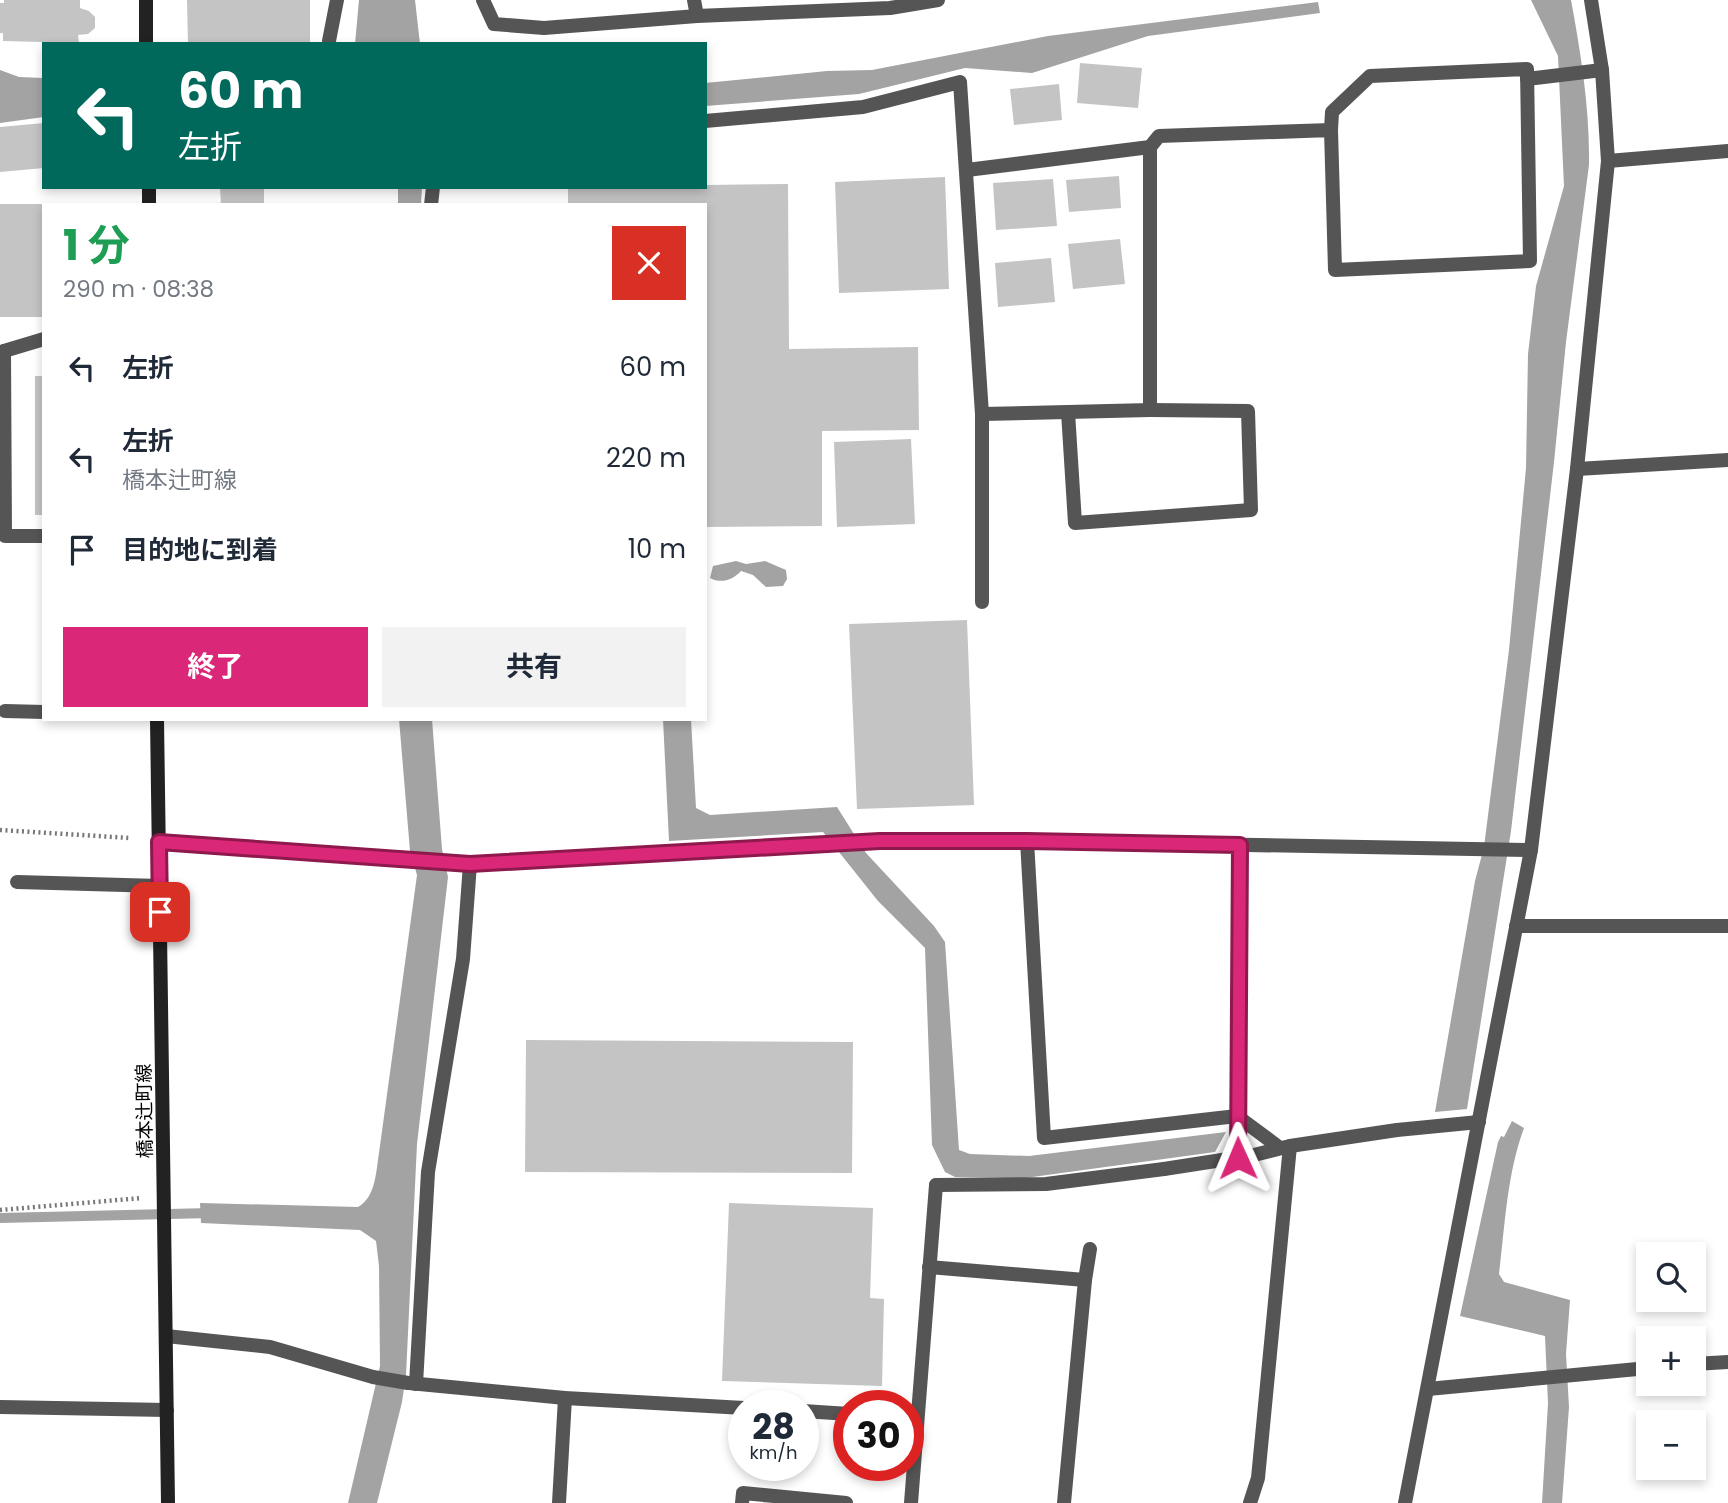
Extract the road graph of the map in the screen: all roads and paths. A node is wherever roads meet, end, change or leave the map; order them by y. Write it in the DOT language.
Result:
graph roads {
  1 [pos="146,0"];
  2 [pos="337,0"];
  3 [pos="483,0"];
  4 [pos="694,0"];
  5 [pos="938,0"];
  6 [pos="1591,0"];
  7 [pos="697,16"];
  8 [pos="330,41"];
  9 [pos="146,42"];
  10 [pos="1602,70"];
  11 [pos="1527,79"];
  12 [pos="707,121"];
  13 [pos="1331,130"];
  14 [pos="1150,147"];
  15 [pos="1728,151"];
  16 [pos="1608,162"];
  17 [pos="967,170"];
  18 [pos="42,340"];
  19 [pos="2,352"];
  20 [pos="1150,410"];
  21 [pos="1068,412"];
  22 [pos="982,414"];
  23 [pos="1728,460"];
  24 [pos="1577,469"];
  25 [pos="42,536"];
  26 [pos="982,602"];
  27 [pos="5,710"];
  28 [pos="42,712"];
  29 [pos="154,721"];
  30 [pos="0,830"];
  31 [pos="130,838"];
  32 [pos="1027,841"];
  33 [pos="159,842"];
  34 [pos="1240,845"];
  35 [pos="1531,850"];
  36 [pos="470,864"];
  37 [pos="17,882"];
  38 [pos="160,886"];
  39 [pos="1516,926"];
  40 [pos="1728,926"];
  41 [pos="1237,1116"];
  42 [pos="1479,1122"];
  43 [pos="1285,1147"];
  44 [pos="1238,1158"];
  45 [pos="164,1202"];
  46 [pos="0,1210"];
  47 [pos="1090,1249"];
  48 [pos="929,1267"];
  49 [pos="1085,1280"];
  50 [pos="166,1336"];
  51 [pos="1728,1363"];
  52 [pos="1706,1364"];
  53 [pos="1636,1369"];
  54 [pos="412,1384"];
  55 [pos="1428,1389"];
  56 [pos="916,1390"];
  57 [pos="565,1398"];
  58 [pos="0,1407"];
  59 [pos="728,1407"];
  60 [pos="167,1410"];
  61 [pos="912,1481"];
  62 [pos="168,1503"];
  63 [pos="559,1503"];
  64 [pos="742,1503"];
  65 [pos="846,1503"];
  66 [pos="911,1503"];
  67 [pos="1064,1503"];
  68 [pos="1250,1503"];
  69 [pos="1405,1503"];
  1 -- 9 [label="main road"];
  2 -- 8 [label="street"];
  3 -- 7 [label="street"];
  4 -- 7 [label="street"];
  5 -- 7 [label="street"];
  6 -- 10 [label="street"];
  10 -- 11 [label="street"];
  10 -- 16 [label="street"];
  11 -- 13 [label="street"];
  11 -- 13 [label="street"];
  12 -- 17 [label="street"];
  13 -- 14 [label="street"];
  14 -- 17 [label="street"];
  14 -- 20 [label="street"];
  15 -- 16 [label="street"];
  16 -- 24 [label="street"];
  17 -- 22 [label="street"];
  18 -- 19 [label="street"];
  19 -- 25 [label="street"];
  20 -- 21 [label="street"];
  20 -- 21 [label="street"];
  21 -- 22 [label="street"];
  22 -- 26 [label="street"];
  23 -- 24 [label="street"];
  24 -- 35 [label="street"];
  27 -- 28 [label="street"];
  29 -- 33 [label="main road, 橋本辻町線"];
  30 -- 31 [label="path"];
  32 -- 34 [label="street"];
  32 -- 36 [label="street"];
  32 -- 41 [label="street"];
  33 -- 36 [label="street"];
  33 -- 38 [label="main road, 橋本辻町線"];
  34 -- 35 [label="street"];
  34 -- 41 [label="street"];
  35 -- 39 [label="street"];
  36 -- 54 [label="street"];
  37 -- 38 [label="street"];
  38 -- 45 [label="main road, 橋本辻町線"];
  39 -- 40 [label="street"];
  39 -- 42 [label="street"];
  41 -- 43 [label="street"];
  41 -- 44 [label="street"];
  42 -- 43 [label="street"];
  42 -- 55 [label="street"];
  43 -- 44 [label="street"];
  43 -- 68 [label="street"];
  44 -- 48 [label="street"];
  45 -- 46 [label="path"];
  45 -- 50 [label="main road, 橋本辻町線"];
  47 -- 49 [label="street"];
  48 -- 49 [label="street"];
  48 -- 56 [label="street"];
  49 -- 67 [label="street"];
  50 -- 54 [label="street"];
  50 -- 60 [label="main road, 橋本辻町線"];
  51 -- 52 [label="street"];
  53 -- 55 [label="street"];
  54 -- 57 [label="street"];
  55 -- 69 [label="street"];
  57 -- 59 [label="street"];
  57 -- 63 [label="street"];
  58 -- 60 [label="street"];
  60 -- 62 [label="main road, 橋本辻町線"];
  61 -- 66 [label="street"];
  64 -- 65 [label="street"];
}
